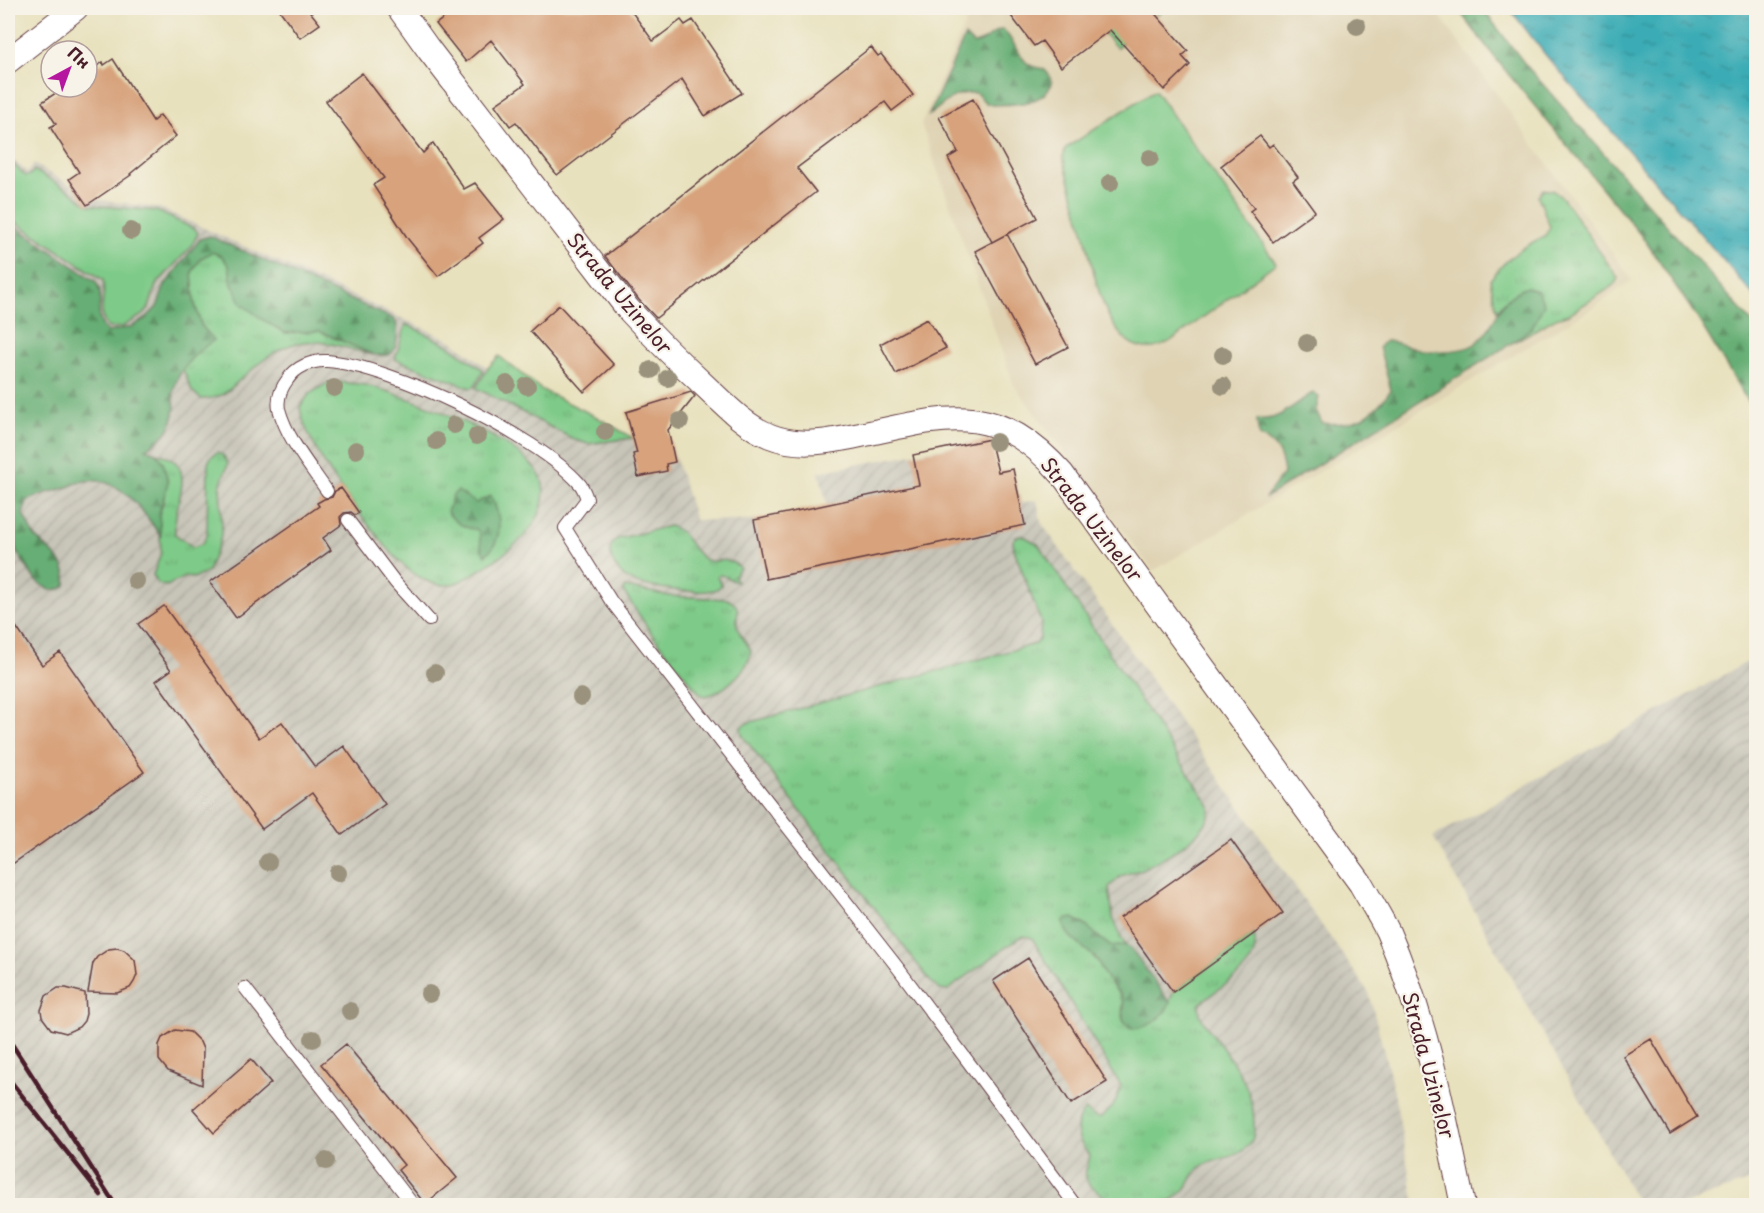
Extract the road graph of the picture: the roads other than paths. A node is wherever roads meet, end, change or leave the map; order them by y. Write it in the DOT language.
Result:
graph roads {
  1 [pos="76,8"];
  2 [pos="399,8"];
  3 [pos="8,61"];
  4 [pos="327,491"];
  5 [pos="348,520"];
  6 [pos="429,620"];
  7 [pos="245,988"];
  8 [pos="414,1206"];
  9 [pos="1076,1206"];
  10 [pos="1463,1206"];
  1 -- 3 [label="street"];
  2 -- 10 [label="street, Strada Uzinelor"];
  4 -- 9 [label="lane"];
  5 -- 6 [label="lane"];
  7 -- 8 [label="lane"];
}
